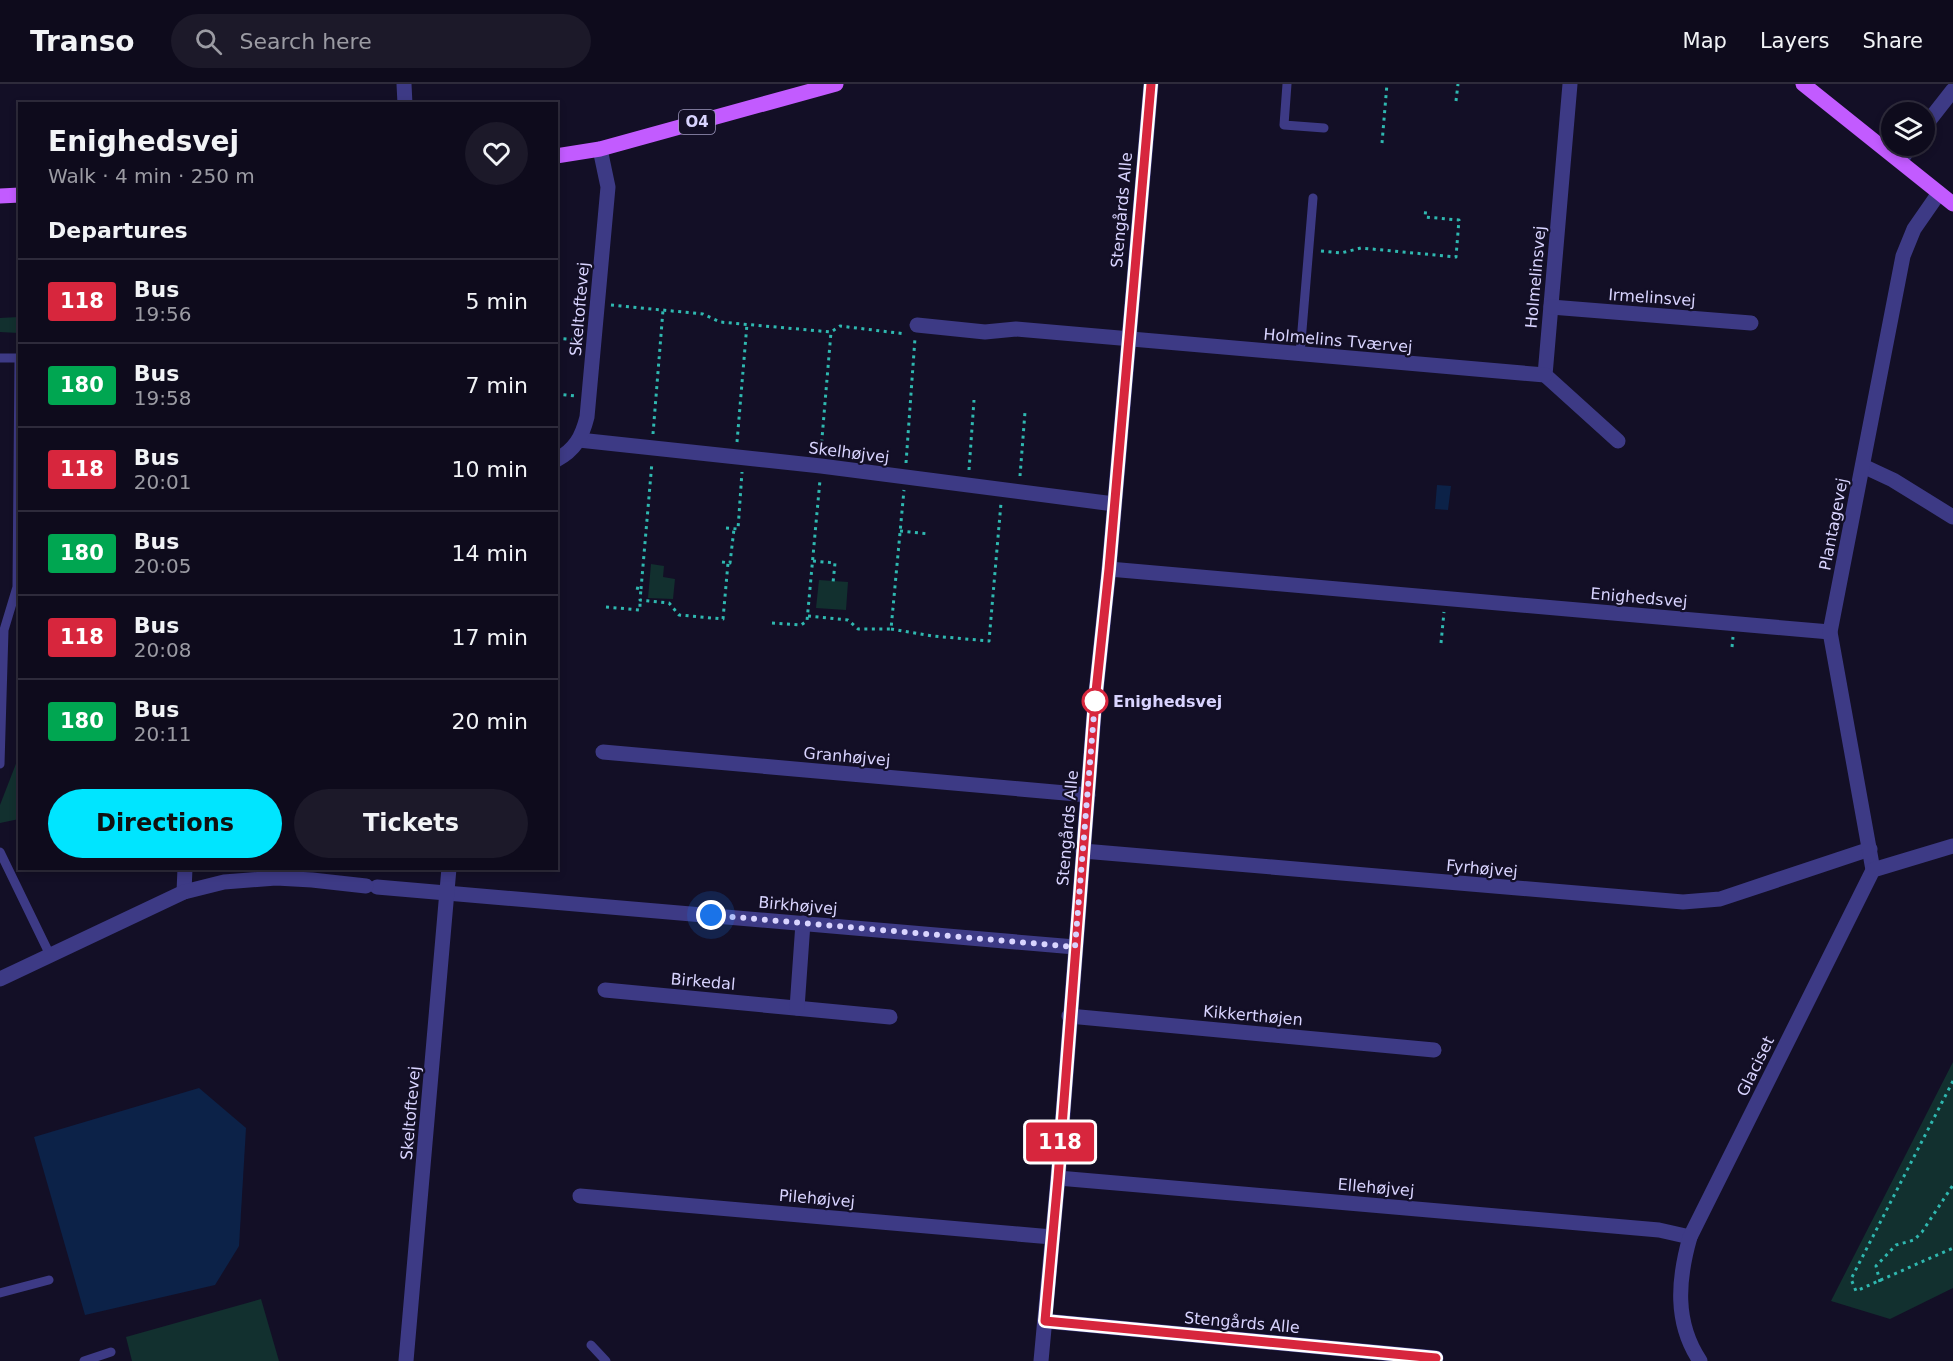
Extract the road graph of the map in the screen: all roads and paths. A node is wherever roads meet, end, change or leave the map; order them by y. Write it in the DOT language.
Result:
graph roads {
  1 [pos="404,84"];
  2 [pos="836,84"];
  3 [pos="1151,84"];
  4 [pos="1287,84"];
  5 [pos="1387,84"];
  6 [pos="1458,84"];
  7 [pos="1570,84"];
  8 [pos="1803,84"];
  9 [pos="1953,90"];
  10 [pos="1456,101"];
  11 [pos="405,102"];
  12 [pos="1935,114"];
  13 [pos="1324,128"];
  14 [pos="1382,143"];
  15 [pos="600,149"];
  16 [pos="558,156"];
  17 [pos="1903,156"];
  18 [pos="1900,160"];
  19 [pos="1939,193"];
  20 [pos="18,195"];
  21 [pos="0,196"];
  22 [pos="1313,198"];
  23 [pos="1953,204"];
  24 [pos="1426,207"];
  25 [pos="1309,250"];
  26 [pos="597,304"];
  27 [pos="1551,307"];
  28 [pos="663,310"];
  29 [pos="1751,323"];
  30 [pos="747,324"];
  31 [pos="917,325"];
  32 [pos="831,333"];
  33 [pos="558,338"];
  34 [pos="1128,340"];
  35 [pos="594,341"];
  36 [pos="1300,354"];
  37 [pos="0,358"];
  38 [pos="18,358"];
  39 [pos="1545,375"];
  40 [pos="974,400"];
  41 [pos="1025,412"];
  42 [pos="579,440"];
  43 [pos="1618,441"];
  44 [pos="652,448"];
  45 [pos="739,457"];
  46 [pos="558,459"];
  47 [pos="820,466"];
  48 [pos="1863,466"];
  49 [pos="18,472"];
  50 [pos="905,477"];
  51 [pos="968,485"];
  52 [pos="644,488"];
  53 [pos="650,488"];
  54 [pos="1002,490"];
  55 [pos="1019,492"];
  56 [pos="812,502"];
  57 [pos="818,503"];
  58 [pos="1114,504"];
  59 [pos="896,508"];
  60 [pos="902,509"];
  61 [pos="1953,517"];
  62 [pos="642,521"];
  63 [pos="647,522"];
  64 [pos="726,528"];
  65 [pos="734,529"];
  66 [pos="900,531"];
  67 [pos="929,534"];
  68 [pos="809,536"];
  69 [pos="815,536"];
  70 [pos="893,543"];
  71 [pos="899,543"];
  72 [pos="992,553"];
  73 [pos="997,553"];
  74 [pos="639,554"];
  75 [pos="644,555"];
  76 [pos="813,561"];
  77 [pos="723,562"];
  78 [pos="728,563"];
  79 [pos="806,569"];
  80 [pos="812,569"];
  81 [pos="1109,569"];
  82 [pos="890,576"];
  83 [pos="896,576"];
  84 [pos="833,583"];
  85 [pos="636,588"];
  86 [pos="641,588"];
  87 [pos="1445,598"];
  88 [pos="640,600"];
  89 [pos="804,602"];
  90 [pos="809,603"];
  91 [pos="606,607"];
  92 [pos="887,610"];
  93 [pos="893,610"];
  94 [pos="808,616"];
  95 [pos="772,623"];
  96 [pos="891,629"];
  97 [pos="1830,632"];
  98 [pos="1441,643"];
  99 [pos="603,752"];
  100 [pos="0,764"];
  101 [pos="1088,795"];
  102 [pos="1953,846"];
  103 [pos="1870,849"];
  104 [pos="1083,851"];
  105 [pos="0,852"];
  106 [pos="185,870"];
  107 [pos="449,870"];
  108 [pos="1873,870"];
  109 [pos="184,892"];
  110 [pos="447,892"];
  111 [pos="803,923"];
  112 [pos="1075,947"];
  113 [pos="50,955"];
  114 [pos="0,979"];
  115 [pos="605,990"];
  116 [pos="797,1008"];
  117 [pos="1069,1016"];
  118 [pos="890,1017"];
  119 [pos="1434,1050"];
  120 [pos="1953,1081"];
  121 [pos="1058,1178"];
  122 [pos="1953,1185"];
  123 [pos="580,1196"];
  124 [pos="1052,1237"];
  125 [pos="1690,1237"];
  126 [pos="1953,1248"];
  127 [pos="49,1280"];
  128 [pos="1880,1281"];
  129 [pos="0,1293"];
  130 [pos="1045,1321"];
  131 [pos="591,1345"];
  132 [pos="111,1352"];
  133 [pos="1436,1358"];
  134 [pos="84,1361"];
  135 [pos="406,1361"];
  136 [pos="606,1361"];
  137 [pos="1041,1361"];
  138 [pos="1700,1361"];
  1 -- 11 [label="street"];
  2 -- 15 [label="main road, O4"];
  3 -- 34 [label="street, Stengårds Alle"];
  4 -- 13 [label="lane"];
  5 -- 14 [label="path"];
  6 -- 10 [label="path"];
  7 -- 27 [label="street, Holmelinsvej"];
  8 -- 18 [label="main road"];
  9 -- 12 [label="street"];
  15 -- 16 [label="main road, O4"];
  15 -- 26 [label="street, Skeltoftevej"];
  17 -- 18 [label="street"];
  18 -- 19 [label="main road"];
  19 -- 23 [label="main road"];
  19 -- 48 [label="street, Plantagevej"];
  20 -- 21 [label="main road"];
  22 -- 25 [label="lane"];
  24 -- 25 [label="path"];
  25 -- 36 [label="lane"];
  26 -- 28 [label="path"];
  26 -- 35 [label="street, Skeltoftevej"];
  27 -- 29 [label="street, Irmelinsvej"];
  27 -- 39 [label="street, Holmelinsvej"];
  28 -- 30 [label="path"];
  28 -- 44 [label="path"];
  30 -- 32 [label="path"];
  30 -- 45 [label="path"];
  31 -- 34 [label="street"];
  32 -- 47 [label="path"];
  32 -- 50 [label="path"];
  33 -- 35 [label="path"];
  34 -- 36 [label="street, Holmelins Tværvej"];
  34 -- 58 [label="street, Stengårds Alle"];
  35 -- 42 [label="street, Skeltoftevej"];
  36 -- 39 [label="street, Holmelins Tværvej"];
  37 -- 38 [label="lane"];
  39 -- 43 [label="street"];
  40 -- 51 [label="path"];
  41 -- 55 [label="path"];
  42 -- 44 [label="street, Skelhøjvej"];
  42 -- 46 [label="street"];
  44 -- 45 [label="street, Skelhøjvej"];
  44 -- 53 [label="path"];
  45 -- 47 [label="street, Skelhøjvej"];
  45 -- 65 [label="path"];
  47 -- 50 [label="street, Skelhøjvej"];
  47 -- 57 [label="path"];
  48 -- 61 [label="street"];
  48 -- 97 [label="street, Plantagevej"];
  49 -- 100 [label="lane"];
  50 -- 51 [label="street, Skelhøjvej"];
  50 -- 60 [label="path"];
  51 -- 54 [label="street, Skelhøjvej"];
  52 -- 53 [label="path"];
  53 -- 63 [label="path"];
  54 -- 55 [label="street, Skelhøjvej"];
  54 -- 73 [label="path"];
  55 -- 58 [label="street, Skelhøjvej"];
  56 -- 57 [label="path"];
  57 -- 69 [label="path"];
  58 -- 81 [label="street, Stengårds Alle"];
  59 -- 60 [label="path"];
  60 -- 71 [label="path"];
  62 -- 63 [label="path"];
  63 -- 75 [label="path"];
  64 -- 65 [label="path"];
  65 -- 78 [label="path"];
  66 -- 67 [label="path"];
  68 -- 69 [label="path"];
  69 -- 76 [label="path"];
  70 -- 71 [label="path"];
  71 -- 83 [label="path"];
  72 -- 73 [label="path"];
  73 -- 96 [label="path"];
  74 -- 75 [label="path"];
  75 -- 86 [label="path"];
  76 -- 80 [label="path"];
  76 -- 84 [label="path"];
  77 -- 78 [label="path"];
  78 -- 88 [label="path"];
  79 -- 80 [label="path"];
  80 -- 90 [label="path"];
  81 -- 87 [label="street, Enighedsvej"];
  81 -- 101 [label="street, Stengårds Alle"];
  82 -- 83 [label="path"];
  83 -- 93 [label="path"];
  85 -- 86 [label="path"];
  86 -- 88 [label="path"];
  87 -- 97 [label="street, Enighedsvej"];
  87 -- 98 [label="path"];
  88 -- 91 [label="path"];
  89 -- 90 [label="path"];
  90 -- 94 [label="path"];
  92 -- 93 [label="path"];
  93 -- 96 [label="path"];
  94 -- 95 [label="path"];
  94 -- 96 [label="path"];
  97 -- 103 [label="street, Plantagevej"];
  99 -- 101 [label="street, Granhøjvej"];
  101 -- 104 [label="street, Stengårds Alle"];
  102 -- 108 [label="street"];
  103 -- 104 [label="street, Fyrhøjvej"];
  103 -- 108 [label="street, Plantagevej"];
  104 -- 112 [label="street, Stengårds Alle"];
  105 -- 113 [label="lane"];
  106 -- 109 [label="street"];
  107 -- 110 [label="street, Skeltoftevej"];
  108 -- 125 [label="street, Glaciset"];
  109 -- 110 [label="street, Birkhøjvej"];
  109 -- 113 [label="street, Birkhøjvej"];
  110 -- 111 [label="street, Birkhøjvej"];
  110 -- 135 [label="street, Skeltoftevej"];
  111 -- 112 [label="street, Birkhøjvej"];
  111 -- 116 [label="street"];
  112 -- 117 [label="street, Stengårds Alle"];
  113 -- 114 [label="street, Birkhøjvej"];
  115 -- 116 [label="street, Birkedal"];
  116 -- 118 [label="street, Birkedal"];
  117 -- 119 [label="street, Kikkerthøjen"];
  117 -- 121 [label="street, Stengårds Alle"];
  120 -- 128 [label="path"];
  121 -- 124 [label="street, Stengårds Alle"];
  121 -- 125 [label="street, Ellehøjvej"];
  122 -- 128 [label="path"];
  123 -- 124 [label="street, Pilehøjvej"];
  124 -- 130 [label="street, Stengårds Alle"];
  125 -- 138 [label="street, Glaciset"];
  126 -- 128 [label="path"];
  127 -- 129 [label="lane"];
  130 -- 133 [label="street, Stengårds Alle"];
  130 -- 137 [label="street, Stengårds Alle"];
  131 -- 136 [label="lane"];
  132 -- 134 [label="lane"];
}
